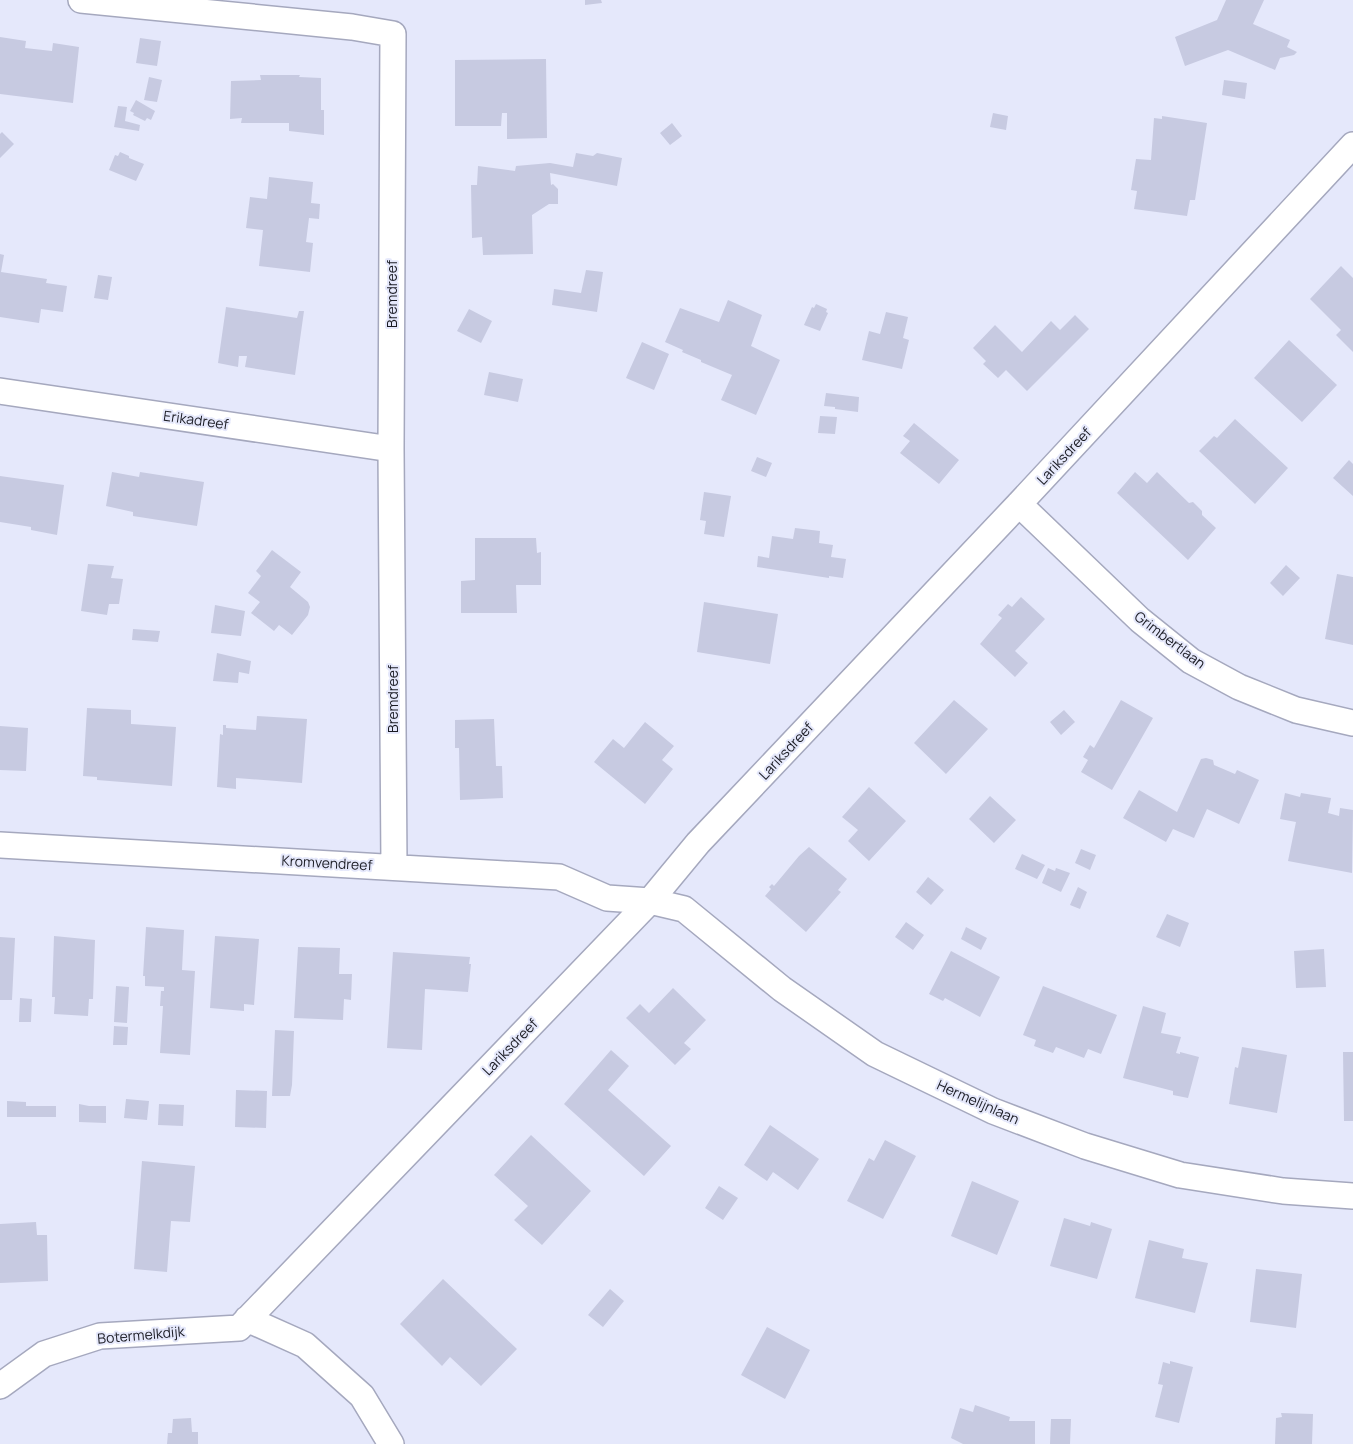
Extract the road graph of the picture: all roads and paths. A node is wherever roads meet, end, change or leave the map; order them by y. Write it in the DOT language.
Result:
graph roads {
  1 [pos="82,0"];
  2 [pos="1353,145"];
  3 [pos="0,391"];
  4 [pos="391,449"];
  5 [pos="1019,504"];
  6 [pos="1353,723"];
  7 [pos="0,845"];
  8 [pos="394,867"];
  9 [pos="650,901"];
  10 [pos="1353,1196"];
  11 [pos="247,1320"];
  12 [pos="204,1330"];
  13 [pos="0,1386"];
  14 [pos="391,1444"];
  1 -- 4 [label="street, Bremdreef"];
  2 -- 5 [label="street, Lariksdreef"];
  3 -- 4 [label="street, Erikadreef"];
  4 -- 8 [label="street, Bremdreef"];
  5 -- 6 [label="street, Grimbertlaan"];
  5 -- 9 [label="street, Lariksdreef"];
  7 -- 8 [label="street, Kromvendreef"];
  8 -- 9 [label="street, Kromvendreef"];
  9 -- 10 [label="street, Hermelijnlaan"];
  9 -- 11 [label="street, Lariksdreef"];
  11 -- 12 [label="street, Lariksdreef"];
  11 -- 14 [label="street"];
  12 -- 13 [label="street, Botermelkdijk"];
}
